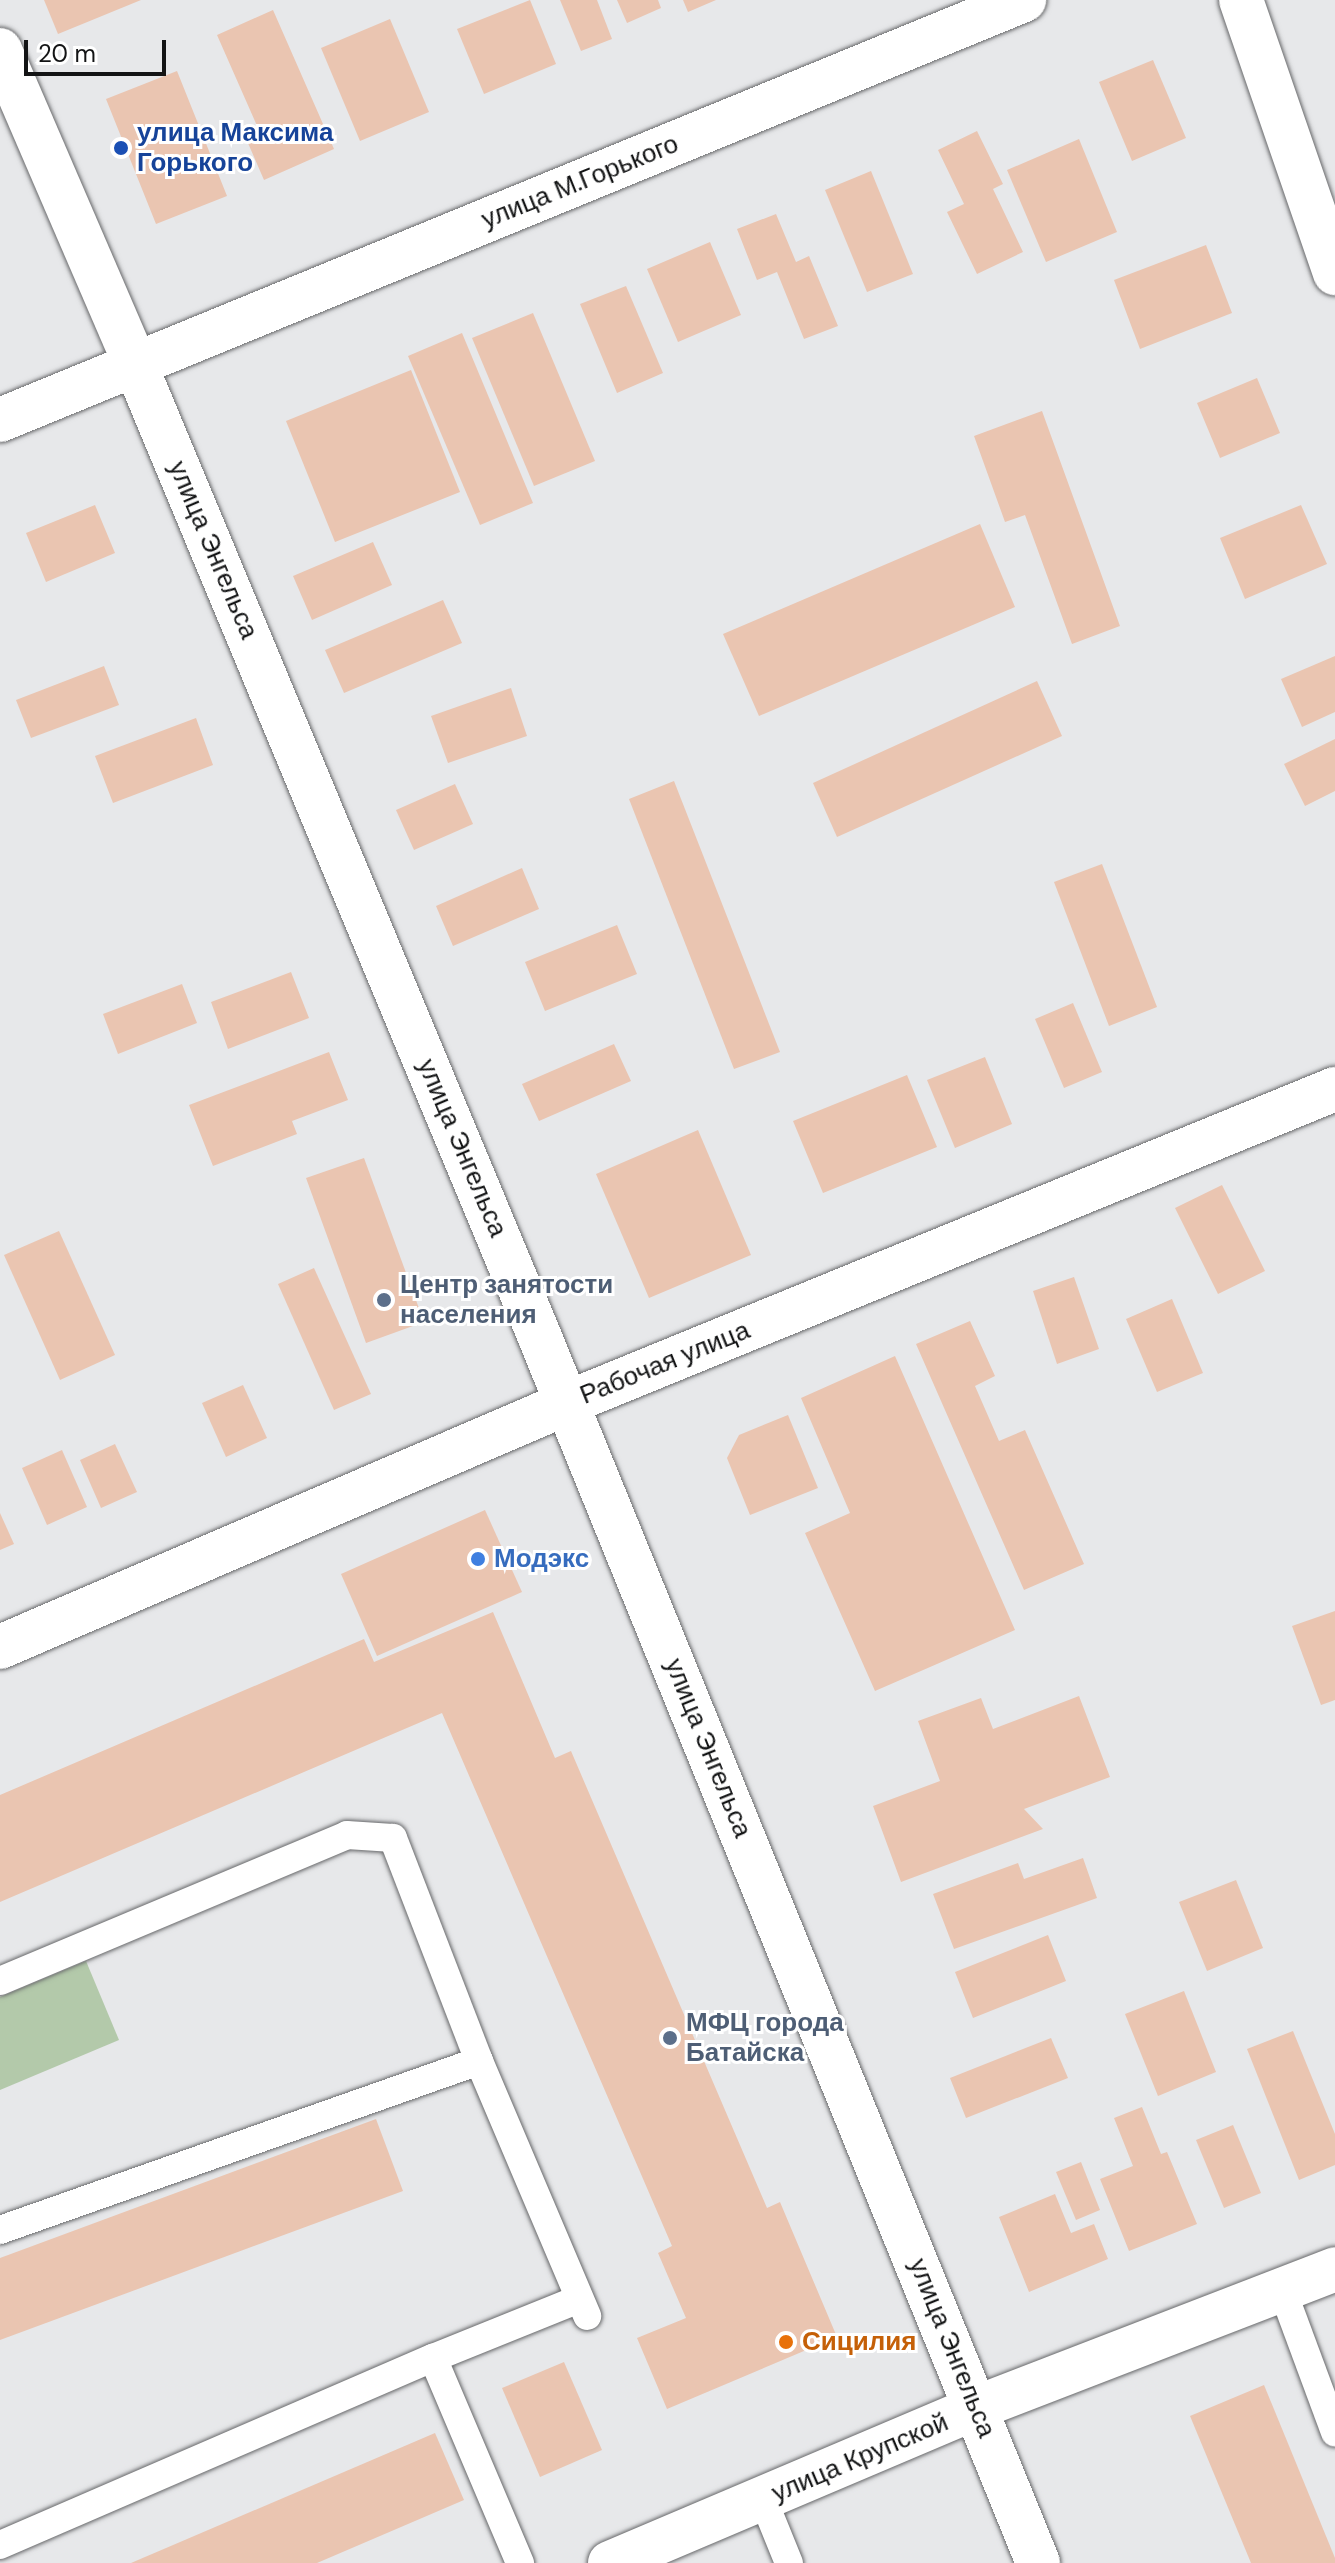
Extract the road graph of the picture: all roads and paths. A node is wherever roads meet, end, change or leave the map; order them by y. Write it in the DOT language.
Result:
graph roads {
  1 [pos="1024,0"];
  2 [pos="1241,0"];
  3 [pos="0,50"];
  4 [pos="1335,273"];
  5 [pos="135,364"];
  6 [pos="0,420"];
  7 [pos="1335,1089"];
  8 [pos="567,1403"];
  9 [pos="0,1647"];
  10 [pos="0,1981"];
  11 [pos="479,2061"];
  12 [pos="0,2230"];
  13 [pos="1335,2269"];
  14 [pos="1282,2289"];
  15 [pos="433,2358"];
  16 [pos="978,2407"];
  17 [pos="1335,2432"];
  18 [pos="763,2499"];
  19 [pos="0,2545"];
  20 [pos="659,2554"];
  21 [pos="520,2563"];
  22 [pos="610,2563"];
  23 [pos="789,2563"];
  24 [pos="1038,2563"];
  1 -- 5 [label="street, улица М.Горького"];
  2 -- 4 [label="street"];
  3 -- 5 [label="street, улица Энгельса"];
  5 -- 6 [label="street"];
  5 -- 8 [label="street, улица Энгельса"];
  7 -- 8 [label="street, Рабочая улица"];
  8 -- 9 [label="street, Рабочая улица"];
  8 -- 16 [label="street, улица Энгельса"];
  10 -- 11 [label="lane"];
  11 -- 12 [label="lane"];
  11 -- 15 [label="lane"];
  13 -- 14 [label="street, улица Крупской"];
  14 -- 16 [label="street, улица Крупской"];
  14 -- 17 [label="lane"];
  15 -- 19 [label="lane"];
  15 -- 21 [label="lane"];
  16 -- 18 [label="street, улица Крупской"];
  16 -- 24 [label="street, улица Энгельса"];
  18 -- 20 [label="street, улица Крупской"];
  18 -- 23 [label="lane"];
  20 -- 22 [label="street, улица Крупской"];
}
